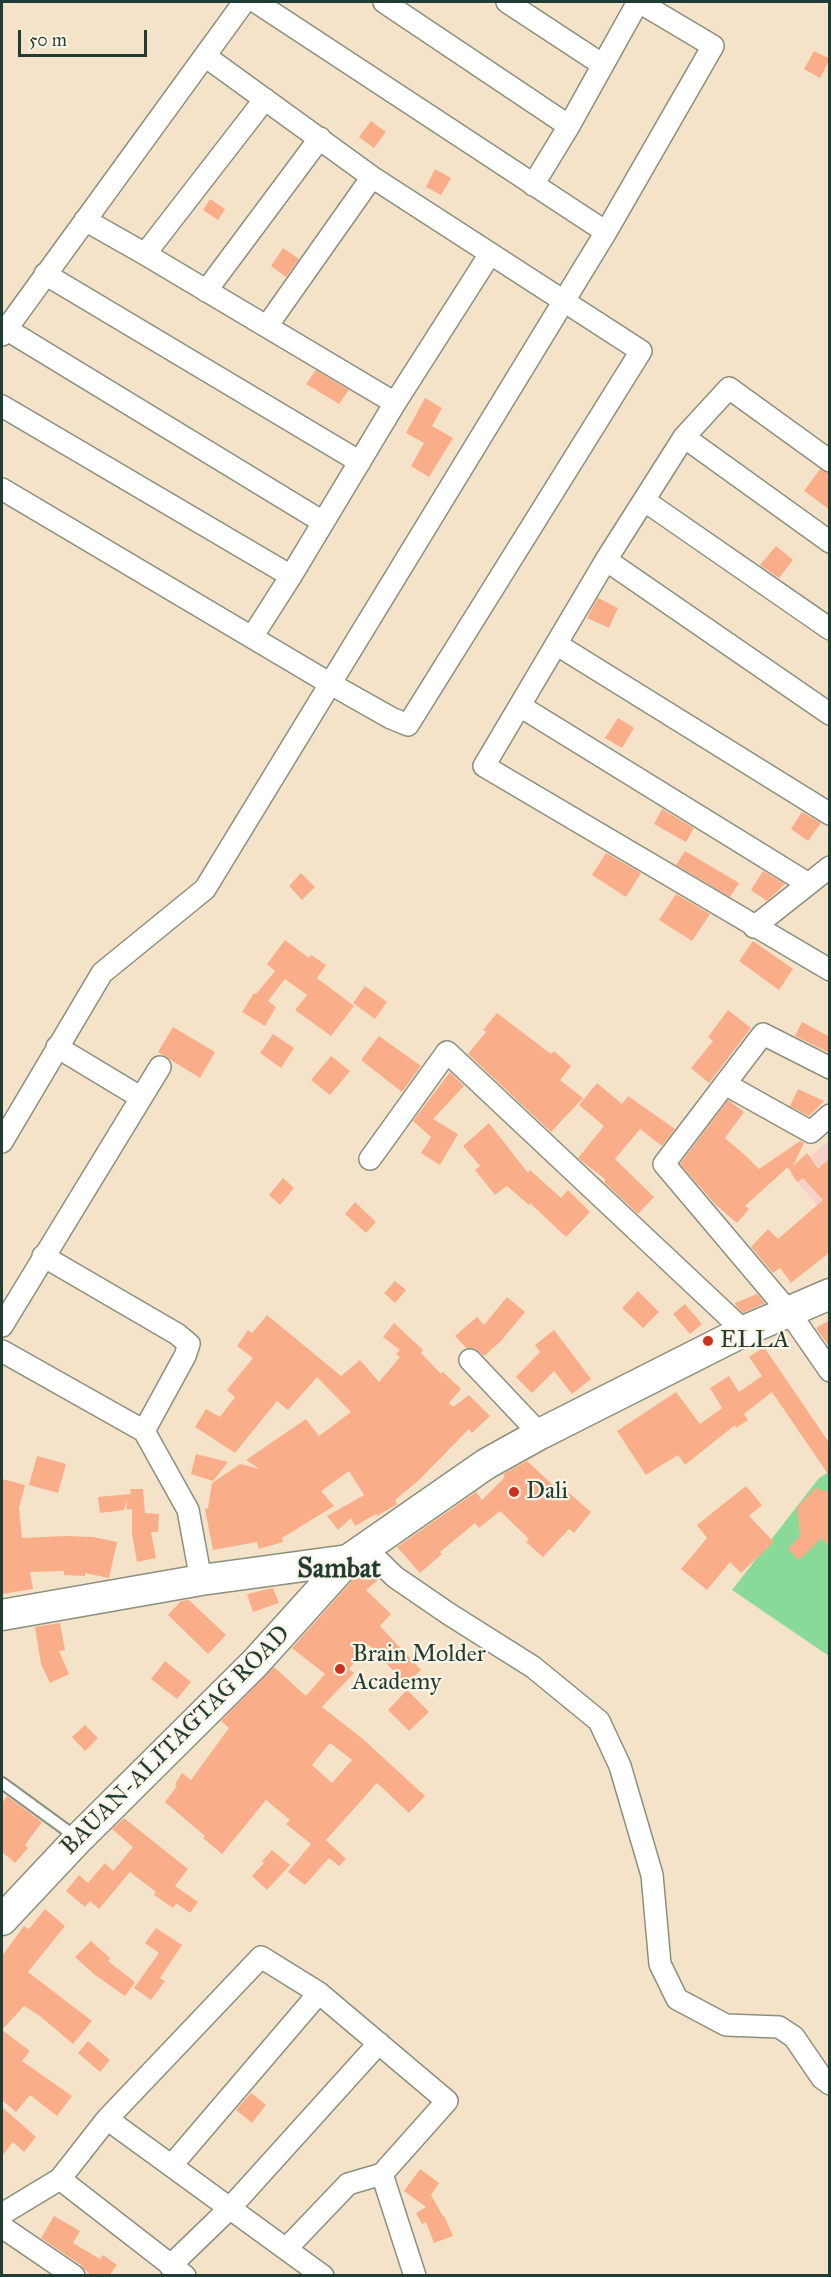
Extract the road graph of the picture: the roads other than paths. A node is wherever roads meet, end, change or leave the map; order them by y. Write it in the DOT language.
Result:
graph roads {
  1 [pos="244,2"];
  2 [pos="255,2"];
  3 [pos="384,2"];
  4 [pos="507,2"];
  5 [pos="638,2"];
  6 [pos="205,56"];
  7 [pos="603,65"];
  8 [pos="265,99"];
  9 [pos="569,126"];
  10 [pos="320,138"];
  11 [pos="372,177"];
  12 [pos="533,185"];
  13 [pos="85,220"];
  14 [pos="606,232"];
  15 [pos="145,254"];
  16 [pos="490,254"];
  17 [pos="45,274"];
  18 [pos="206,291"];
  19 [pos="563,302"];
  20 [pos="267,326"];
  21 [pos="4,332"];
  22 [pos="395,403"];
  23 [pos="2,406"];
  24 [pos="684,438"];
  25 [pos="830,461"];
  26 [pos="360,462"];
  27 [pos="2,489"];
  28 [pos="645,501"];
  29 [pos="323,522"];
  30 [pos="830,542"];
  31 [pos="606,560"];
  32 [pos="291,576"];
  33 [pos="830,629"];
  34 [pos="252,637"];
  35 [pos="556,644"];
  36 [pos="329,683"];
  37 [pos="519,706"];
  38 [pos="830,714"];
  39 [pos="830,814"];
  40 [pos="830,867"];
  41 [pos="807,883"];
  42 [pos="754,927"];
  43 [pos="830,970"];
  44 [pos="57,1047"];
  45 [pos="160,1067"];
  46 [pos="830,1068"];
  47 [pos="725,1084"];
  48 [pos="140,1097"];
  49 [pos="830,1115"];
  50 [pos="2,1142"];
  51 [pos="370,1159"];
  52 [pos="43,1256"];
  53 [pos="830,1294"];
  54 [pos="789,1312"];
  55 [pos="2,1326"];
  56 [pos="744,1331"];
  57 [pos="2,1350"];
  58 [pos="470,1360"];
  59 [pos="830,1371"];
  60 [pos="144,1431"];
  61 [pos="540,1434"];
  62 [pos="357,1554"];
  63 [pos="201,1580"];
  64 [pos="2,1615"];
  65 [pos="2,1783"];
  66 [pos="78,1839"];
  67 [pos="2,1920"];
  68 [pos="319,1993"];
  69 [pos="379,2043"];
  70 [pos="830,2084"];
  71 [pos="107,2119"];
  72 [pos="172,2165"];
  73 [pos="382,2174"];
  74 [pos="60,2179"];
  75 [pos="230,2208"];
  76 [pos="2,2214"];
  77 [pos="2,2227"];
  78 [pos="286,2249"];
  79 [pos="177,2271"];
  80 [pos="74,2276"];
  81 [pos="323,2276"];
  82 [pos="415,2276"];
  1 -- 6 [label="street"];
  2 -- 12 [label="street"];
  3 -- 9 [label="street"];
  4 -- 7 [label="street"];
  5 -- 7 [label="street"];
  5 -- 14 [label="street"];
  6 -- 8 [label="street"];
  6 -- 13 [label="street"];
  7 -- 9 [label="street"];
  8 -- 10 [label="street"];
  8 -- 15 [label="street"];
  9 -- 12 [label="street"];
  10 -- 11 [label="street"];
  10 -- 18 [label="street"];
  11 -- 16 [label="street"];
  11 -- 20 [label="street"];
  12 -- 14 [label="street"];
  13 -- 15 [label="street"];
  13 -- 17 [label="street"];
  14 -- 19 [label="street"];
  15 -- 18 [label="street"];
  16 -- 19 [label="street"];
  16 -- 22 [label="street"];
  17 -- 21 [label="street"];
  17 -- 26 [label="street"];
  18 -- 20 [label="street"];
  19 -- 36 [label="street"];
  19 -- 36 [label="street"];
  20 -- 22 [label="street"];
  21 -- 29 [label="street"];
  22 -- 26 [label="street"];
  23 -- 32 [label="street"];
  24 -- 25 [label="street"];
  24 -- 28 [label="street"];
  24 -- 30 [label="street"];
  26 -- 29 [label="street"];
  27 -- 34 [label="street"];
  28 -- 31 [label="street"];
  28 -- 33 [label="street"];
  29 -- 32 [label="street"];
  31 -- 35 [label="street"];
  31 -- 38 [label="street"];
  32 -- 34 [label="street"];
  34 -- 36 [label="street"];
  35 -- 37 [label="street"];
  35 -- 39 [label="street"];
  36 -- 44 [label="street"];
  37 -- 41 [label="street"];
  37 -- 42 [label="street"];
  40 -- 41 [label="street"];
  41 -- 42 [label="street"];
  42 -- 43 [label="street"];
  44 -- 48 [label="street"];
  44 -- 50 [label="street"];
  45 -- 48 [label="street"];
  46 -- 47 [label="street"];
  47 -- 49 [label="street"];
  47 -- 54 [label="street"];
  48 -- 52 [label="street"];
  51 -- 56 [label="street"];
  52 -- 55 [label="street"];
  52 -- 60 [label="street"];
  53 -- 54 [label="main road"];
  54 -- 56 [label="main road"];
  54 -- 59 [label="street"];
  56 -- 61 [label="main road"];
  57 -- 60 [label="street"];
  58 -- 61 [label="street"];
  60 -- 63 [label="street"];
  61 -- 62 [label="main road"];
  62 -- 63 [label="main road"];
  62 -- 66 [label="main road, BAUAN-ALITAGTAG ROAD"];
  62 -- 70 [label="street"];
  63 -- 64 [label="main road"];
  65 -- 66 [label="lane"];
  66 -- 67 [label="main road, BAUAN-ALITAGTAG ROAD"];
  68 -- 69 [label="street"];
  68 -- 71 [label="street"];
  68 -- 72 [label="street"];
  69 -- 73 [label="street"];
  69 -- 75 [label="street"];
  71 -- 72 [label="street"];
  71 -- 74 [label="street"];
  72 -- 75 [label="street"];
  73 -- 78 [label="street"];
  73 -- 82 [label="street"];
  74 -- 76 [label="street"];
  74 -- 79 [label="street"];
  75 -- 78 [label="street"];
  75 -- 79 [label="street"];
  77 -- 80 [label="street"];
  78 -- 81 [label="street"];
}
